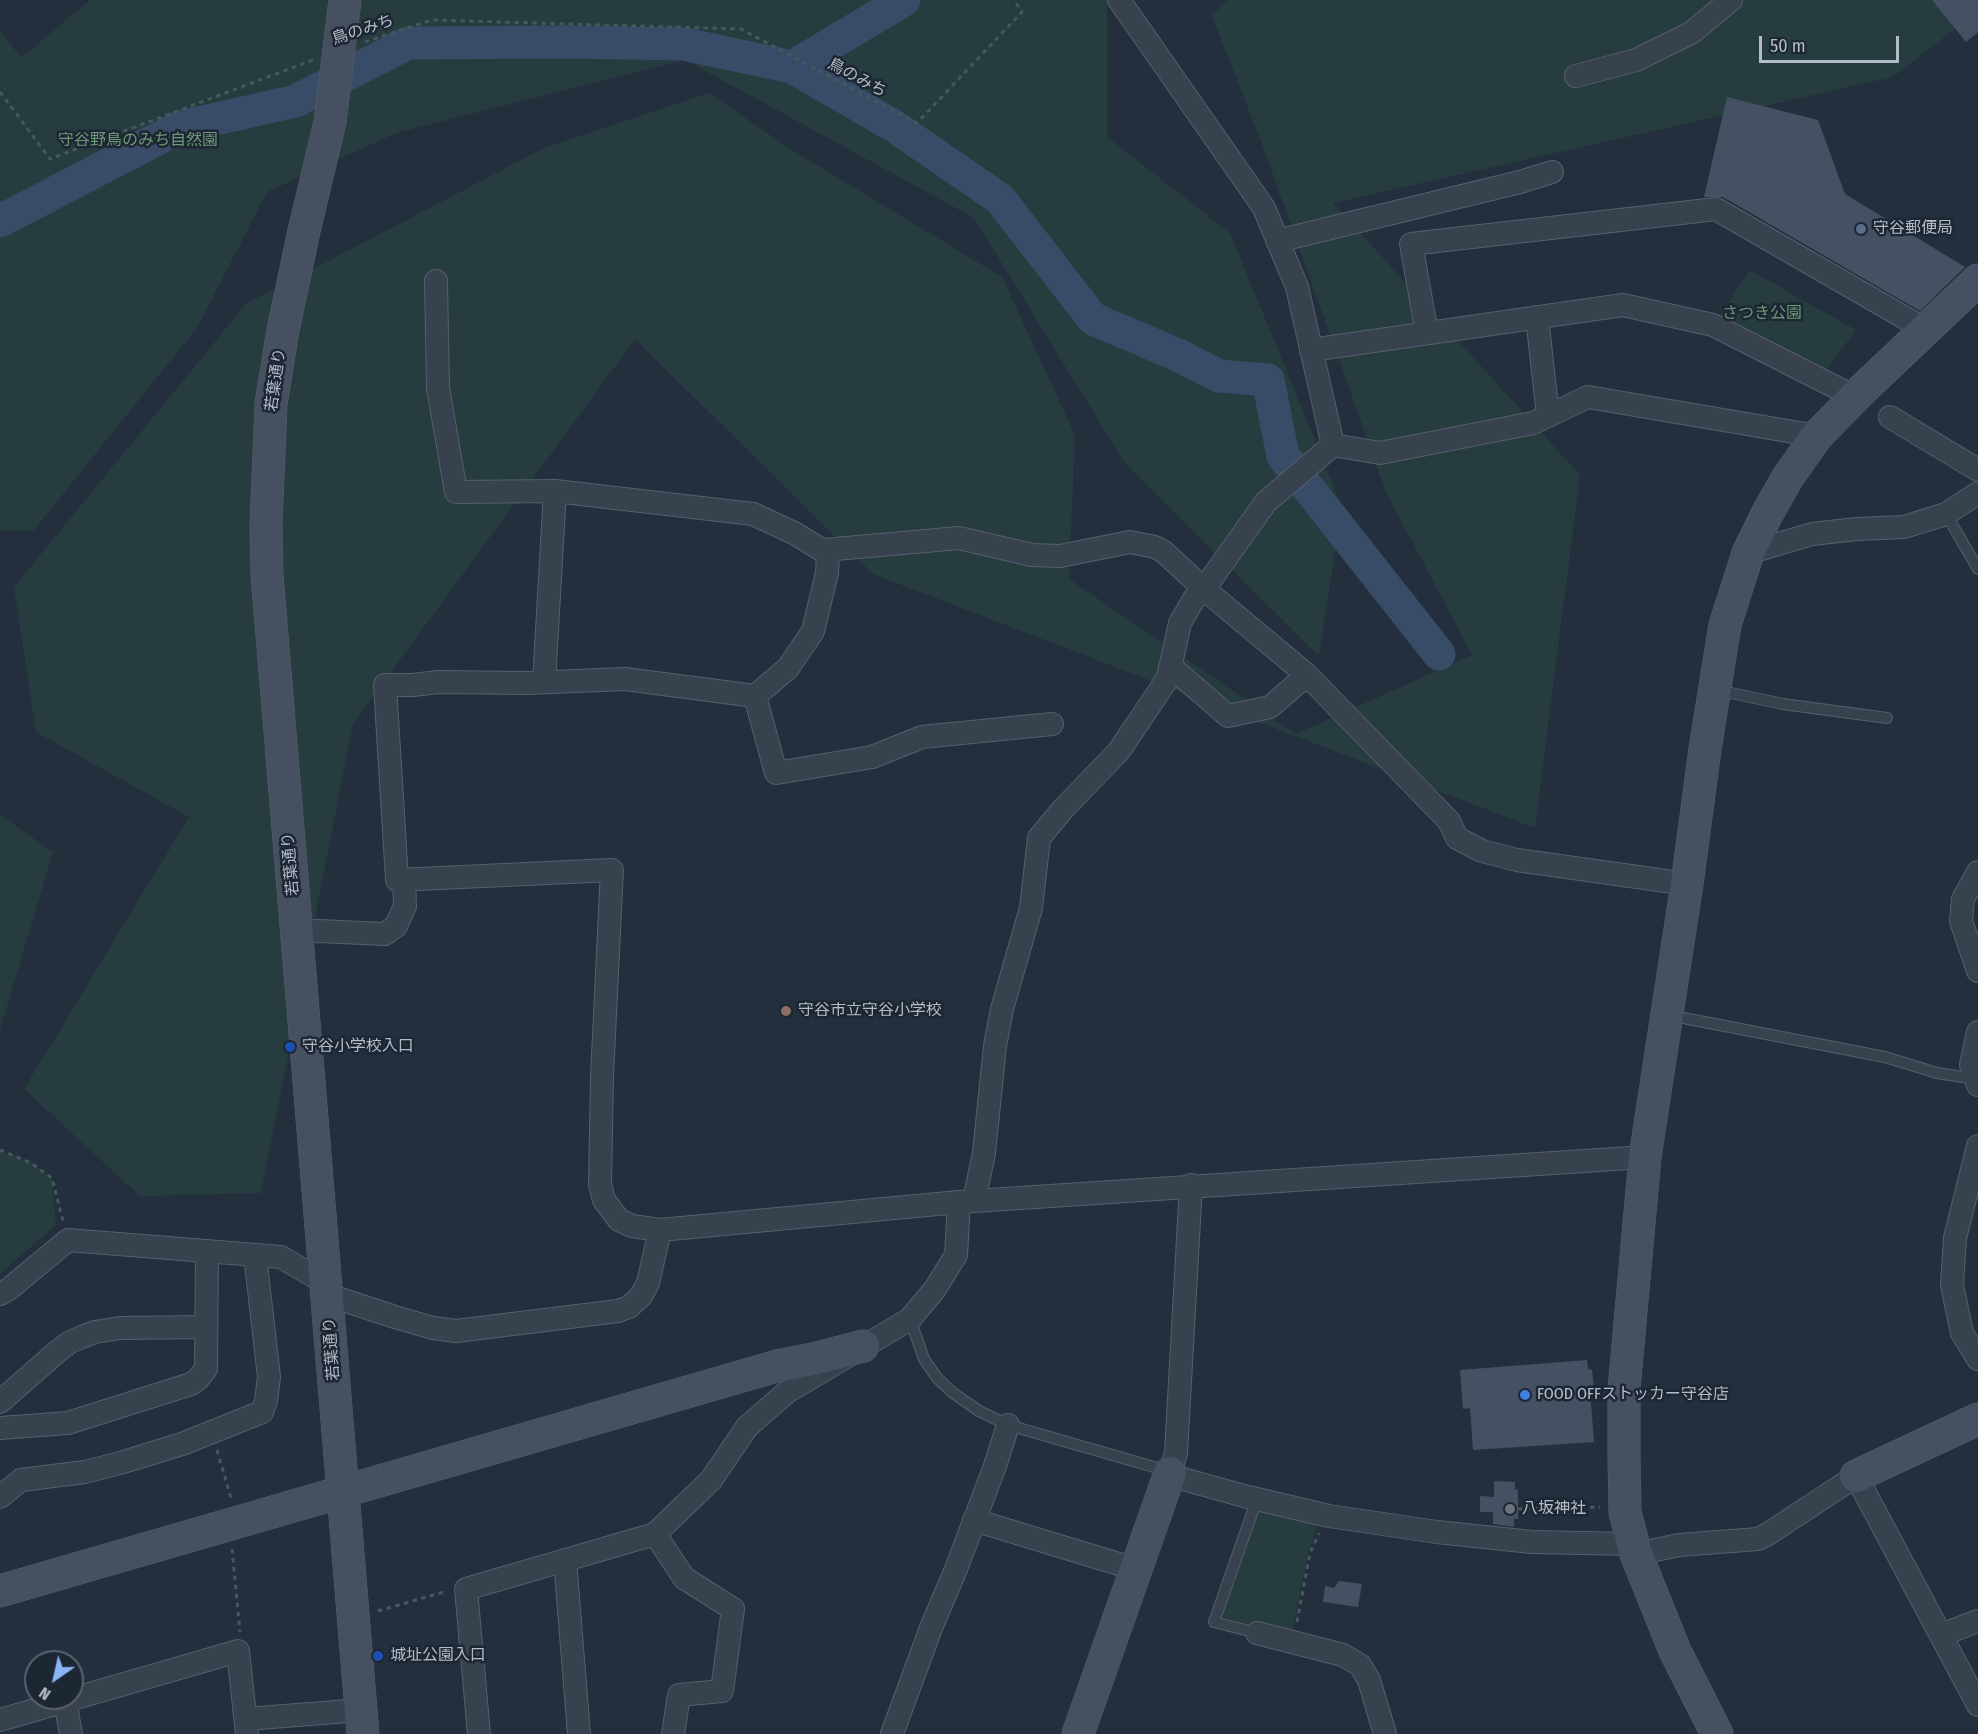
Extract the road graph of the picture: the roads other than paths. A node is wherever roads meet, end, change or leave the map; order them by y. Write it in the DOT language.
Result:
graph roads {
  1 [pos="345,0"];
  2 [pos="1119,0"];
  3 [pos="1731,0"];
  4 [pos="1576,76"];
  5 [pos="1552,172"];
  6 [pos="1277,241"];
  7 [pos="1978,280"];
  8 [pos="436,281"];
  9 [pos="1536,317"];
  10 [pos="1926,330"];
  11 [pos="1427,333"];
  12 [pos="1311,350"];
  13 [pos="1853,396"];
  14 [pos="1548,416"];
  15 [pos="1890,417"];
  16 [pos="1817,436"];
  17 [pos="1333,445"];
  18 [pos="1978,470"];
  19 [pos="555,491"];
  20 [pos="1978,493"];
  21 [pos="1946,514"];
  22 [pos="824,550"];
  23 [pos="1748,554"];
  24 [pos="1978,569"];
  25 [pos="1204,589"];
  26 [pos="1170,666"];
  27 [pos="1307,675"];
  28 [pos="544,682"];
  29 [pos="1714,690"];
  30 [pos="755,696"];
  31 [pos="1887,718"];
  32 [pos="1052,724"];
  33 [pos="1978,872"];
  34 [pos="404,879"];
  35 [pos="1687,884"];
  36 [pos="298,932"];
  37 [pos="1978,971"];
  38 [pos="1667,1015"];
  39 [pos="1978,1032"];
  40 [pos="1977,1082"];
  41 [pos="1978,1146"];
  42 [pos="1645,1157"];
  43 [pos="1191,1185"];
  44 [pos="966,1202"];
  45 [pos="660,1230"];
  46 [pos="207,1251"];
  47 [pos="255,1255"];
  48 [pos="327,1290"];
  49 [pos="0,1294"];
  50 [pos="910,1319"];
  51 [pos="206,1328"];
  52 [pos="863,1346"];
  53 [pos="1978,1359"];
  54 [pos="0,1402"];
  55 [pos="1978,1419"];
  56 [pos="1008,1425"];
  57 [pos="0,1428"];
  58 [pos="1170,1473"];
  59 [pos="1856,1476"];
  60 [pos="342,1491"];
  61 [pos="0,1497"];
  62 [pos="1257,1499"];
  63 [pos="974,1520"];
  64 [pos="655,1534"];
  65 [pos="1634,1549"];
  66 [pos="565,1560"];
  67 [pos="1135,1569"];
  68 [pos="0,1591"];
  69 [pos="1978,1621"];
  70 [pos="1257,1633"];
  71 [pos="1941,1635"];
  72 [pos="84,1696"];
  73 [pos="1978,1705"];
  74 [pos="34,1710"];
  75 [pos="67,1710"];
  76 [pos="0,1720"];
  77 [pos="362,1722"];
  78 [pos="247,1726"];
  79 [pos="71,1734"];
  80 [pos="479,1734"];
  81 [pos="579,1734"];
  82 [pos="673,1734"];
  83 [pos="892,1734"];
  84 [pos="1078,1734"];
  85 [pos="1385,1734"];
  86 [pos="1717,1734"];
  1 -- 36 [label="street, 若葉通り"];
  2 -- 6 [label="street"];
  3 -- 4 [label="street"];
  5 -- 6 [label="street"];
  6 -- 12 [label="street"];
  7 -- 10 [label="street"];
  8 -- 19 [label="street"];
  9 -- 11 [label="street"];
  9 -- 13 [label="street"];
  9 -- 14 [label="street"];
  10 -- 11 [label="street"];
  10 -- 16 [label="street"];
  11 -- 12 [label="street"];
  12 -- 17 [label="street"];
  14 -- 16 [label="street"];
  14 -- 17 [label="street"];
  15 -- 18 [label="street"];
  16 -- 23 [label="street"];
  17 -- 25 [label="street"];
  19 -- 22 [label="street"];
  19 -- 28 [label="street"];
  20 -- 21 [label="street"];
  21 -- 23 [label="street"];
  21 -- 24 [label="lane"];
  22 -- 25 [label="street"];
  22 -- 30 [label="street"];
  23 -- 29 [label="street"];
  25 -- 26 [label="street"];
  25 -- 27 [label="street"];
  26 -- 27 [label="street"];
  26 -- 44 [label="street"];
  27 -- 35 [label="street"];
  28 -- 30 [label="street"];
  28 -- 34 [label="street"];
  29 -- 31 [label="lane"];
  29 -- 35 [label="street"];
  30 -- 32 [label="street"];
  33 -- 37 [label="street"];
  34 -- 36 [label="street"];
  34 -- 45 [label="street"];
  35 -- 38 [label="street"];
  36 -- 48 [label="street, 若葉通り"];
  38 -- 40 [label="lane"];
  38 -- 42 [label="street"];
  39 -- 40 [label="street"];
  41 -- 53 [label="street"];
  42 -- 43 [label="street"];
  42 -- 65 [label="street"];
  43 -- 44 [label="street"];
  43 -- 58 [label="street"];
  44 -- 45 [label="street"];
  44 -- 50 [label="street"];
  45 -- 48 [label="street"];
  46 -- 47 [label="street"];
  46 -- 49 [label="street"];
  46 -- 51 [label="street"];
  47 -- 48 [label="street"];
  47 -- 61 [label="street"];
  48 -- 60 [label="street, 若葉通り"];
  50 -- 52 [label="street"];
  50 -- 56 [label="lane"];
  51 -- 54 [label="street"];
  51 -- 57 [label="street"];
  52 -- 60 [label="street"];
  52 -- 64 [label="street"];
  55 -- 59 [label="street"];
  56 -- 58 [label="lane"];
  56 -- 63 [label="street"];
  58 -- 62 [label="street"];
  58 -- 67 [label="street"];
  59 -- 65 [label="street"];
  59 -- 71 [label="street"];
  60 -- 68 [label="street"];
  60 -- 77 [label="street, 若葉通り"];
  62 -- 65 [label="street"];
  62 -- 70 [label="lane"];
  63 -- 67 [label="street"];
  63 -- 83 [label="street"];
  64 -- 66 [label="street"];
  64 -- 82 [label="street"];
  65 -- 86 [label="street"];
  66 -- 80 [label="street"];
  66 -- 81 [label="street"];
  67 -- 84 [label="street"];
  69 -- 71 [label="street"];
  70 -- 85 [label="street"];
  71 -- 73 [label="street"];
  72 -- 78 [label="street"];
  74 -- 76 [label="street"];
  75 -- 79 [label="street"];
  77 -- 78 [label="street"];
}
